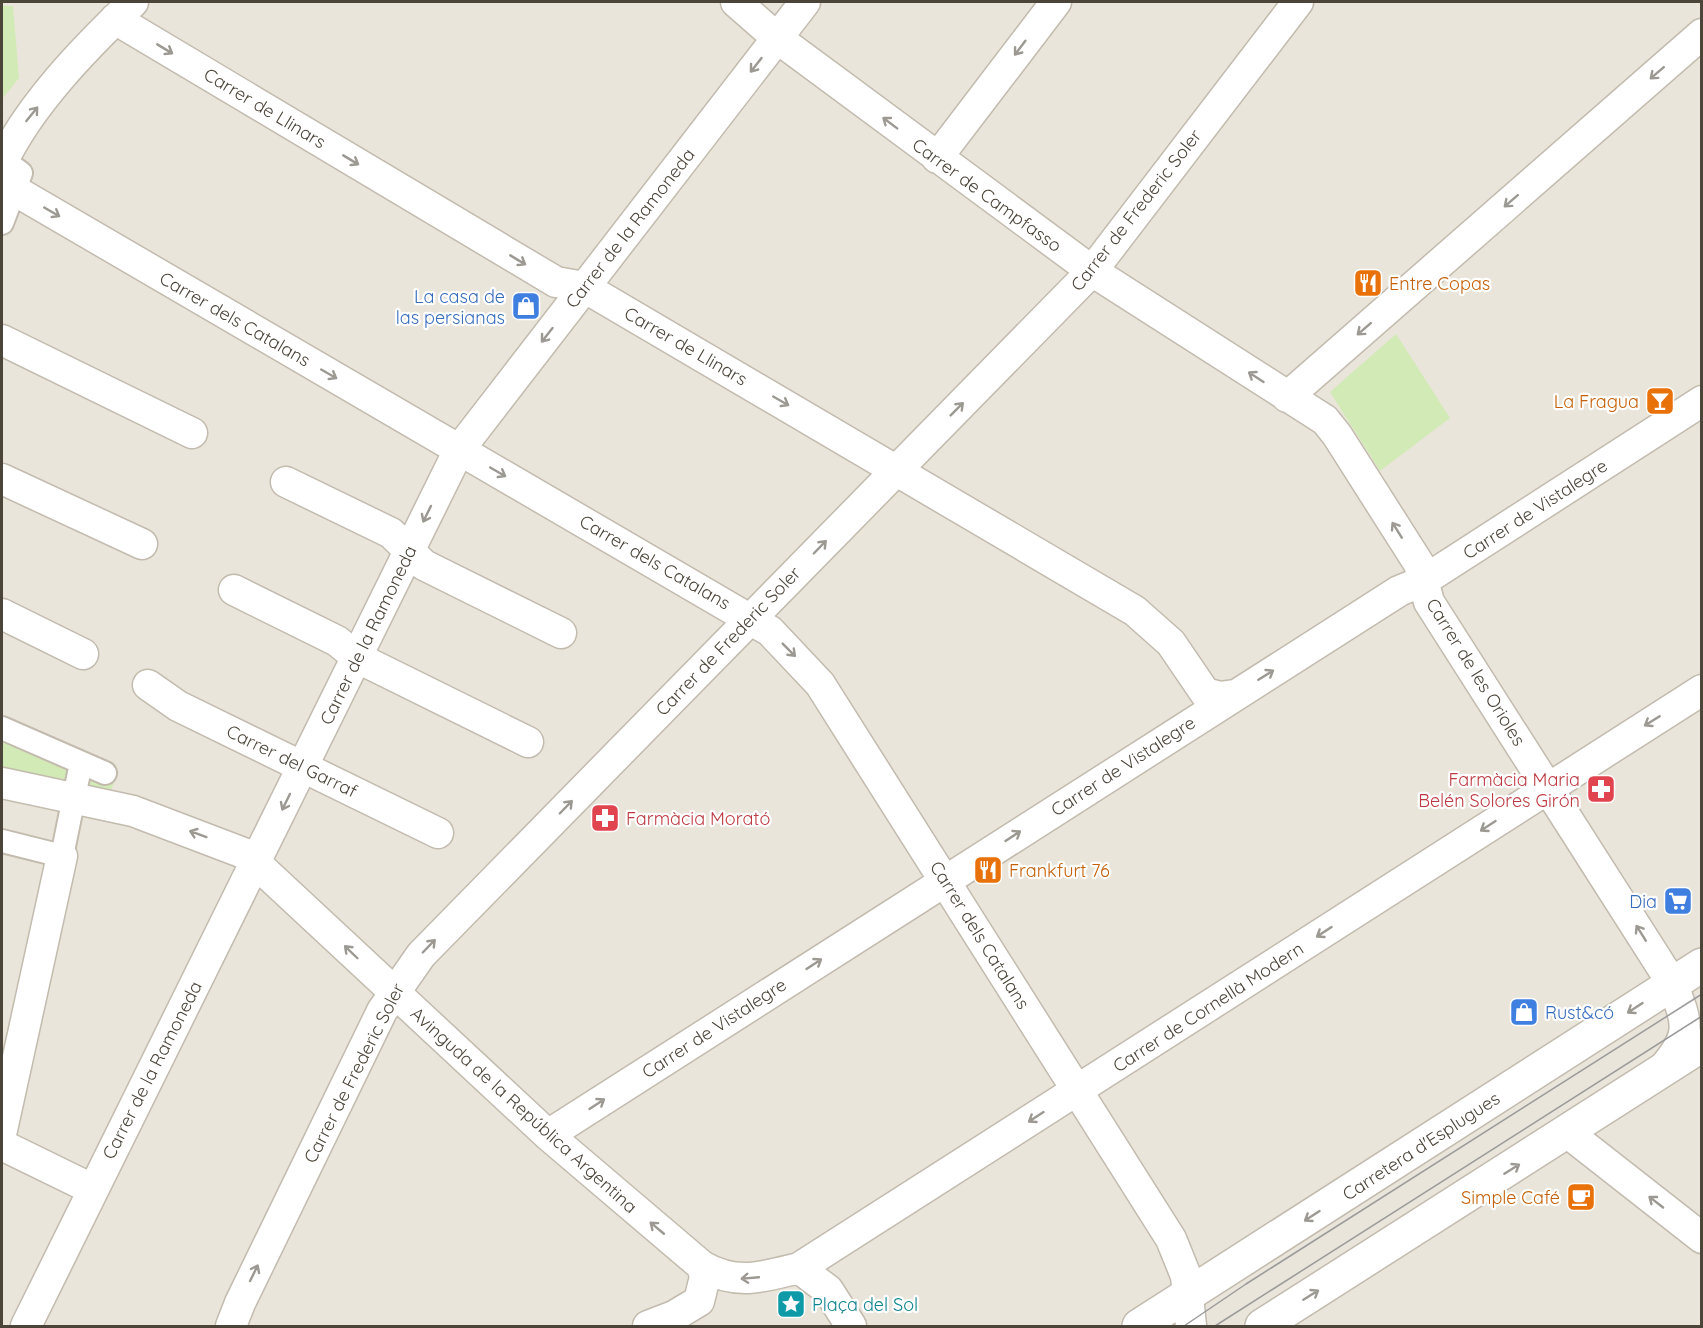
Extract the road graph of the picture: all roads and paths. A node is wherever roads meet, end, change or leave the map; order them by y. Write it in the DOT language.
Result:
graph roads {
  1 [pos="736,2"];
  2 [pos="805,2"];
  3 [pos="1056,2"];
  4 [pos="1298,2"];
  5 [pos="124,10"];
  6 [pos="1701,34"];
  7 [pos="777,38"];
  8 [pos="937,158"];
  9 [pos="4,171"];
  10 [pos="2,223"];
  11 [pos="1092,271"];
  12 [pos="584,287"];
  13 [pos="2,340"];
  14 [pos="1287,397"];
  15 [pos="1701,401"];
  16 [pos="192,433"];
  17 [pos="1337,435"];
  18 [pos="459,450"];
  19 [pos="897,469"];
  20 [pos="2,479"];
  21 [pos="286,482"];
  22 [pos="142,544"];
  23 [pos="410,550"];
  24 [pos="1423,581"];
  25 [pos="234,590"];
  26 [pos="2,614"];
  27 [pos="751,618"];
  28 [pos="561,633"];
  29 [pos="83,654"];
  30 [pos="358,658"];
  31 [pos="148,685"];
  32 [pos="1701,690"];
  33 [pos="1234,695"];
  34 [pos="2,728"];
  35 [pos="528,742"];
  36 [pos="81,763"];
  37 [pos="303,767"];
  38 [pos="105,773"];
  39 [pos="2,783"];
  40 [pos="1549,787"];
  41 [pos="74,796"];
  42 [pos="438,833"];
  43 [pos="2,841"];
  44 [pos="62,856"];
  45 [pos="257,862"];
  46 [pos="945,880"];
  47 [pos="1701,965"];
  48 [pos="1672,983"];
  49 [pos="393,992"];
  50 [pos="1701,1045"];
  51 [pos="1661,1071"];
  52 [pos="1078,1090"];
  53 [pos="2,1130"];
  54 [pos="1568,1133"];
  55 [pos="548,1135"];
  56 [pos="2,1145"];
  57 [pos="92,1189"];
  58 [pos="1701,1238"];
  59 [pos="702,1266"];
  60 [pos="800,1268"];
  61 [pos="1189,1294"];
  62 [pos="26,1326"];
  63 [pos="231,1326"];
  64 [pos="648,1326"];
  65 [pos="851,1326"];
  66 [pos="1139,1326"];
  67 [pos="1191,1326"];
  68 [pos="1262,1326"];
  1 -- 7 [label="street, Carrer de Campfasso"];
  2 -- 7 [label="street, Carrer de la Ramoneda"];
  3 -- 8 [label="street, one-way"];
  4 -- 11 [label="street, Carrer de Frederic Soler"];
  9 -- 5 [label="street, one-way"];
  5 -- 12 [label="street, Carrer de Llinars, one-way"];
  6 -- 14 [label="street, one-way"];
  8 -- 7 [label="street, Carrer de Campfasso, one-way"];
  7 -- 12 [label="street, Carrer de la Ramoneda, one-way"];
  8 -- 11 [label="street, Carrer de Campfasso"];
  9 -- 10 [label="street"];
  9 -- 18 [label="street, Carrer dels Catalans, one-way"];
  14 -- 11 [label="street, Carrer de Campfasso, one-way"];
  19 -- 11 [label="street, Carrer de Frederic Soler, one-way"];
  12 -- 18 [label="street, Carrer de la Ramoneda, one-way"];
  12 -- 19 [label="street, Carrer de Llinars, one-way"];
  13 -- 16 [label="street"];
  14 -- 17 [label="street, Carrer de Campfasso"];
  15 -- 24 [label="street, Carrer de Vistalegre"];
  24 -- 17 [label="street, Carrer de les Orioles, one-way"];
  18 -- 23 [label="street, Carrer de la Ramoneda, one-way"];
  18 -- 27 [label="street, Carrer dels Catalans, one-way"];
  27 -- 19 [label="street, Carrer de Frederic Soler, one-way"];
  19 -- 33 [label="street, Carrer de Llinars"];
  20 -- 22 [label="street"];
  21 -- 23 [label="street"];
  23 -- 28 [label="street"];
  23 -- 30 [label="street, Carrer de la Ramoneda"];
  33 -- 24 [label="street, Carrer de Vistalegre, one-way"];
  24 -- 40 [label="street, Carrer de les Orioles"];
  25 -- 30 [label="street"];
  26 -- 29 [label="street"];
  27 -- 46 [label="street, Carrer dels Catalans, one-way"];
  49 -- 27 [label="street, Carrer de Frederic Soler, one-way"];
  30 -- 35 [label="street"];
  30 -- 37 [label="street, Carrer de la Ramoneda"];
  31 -- 37 [label="street, Carrer del Garraf"];
  32 -- 40 [label="street, Carrer de Cornellà Modern, one-way"];
  46 -- 33 [label="street, Carrer de Vistalegre, one-way"];
  34 -- 36 [label="street"];
  36 -- 38 [label="street"];
  36 -- 41 [label="street"];
  37 -- 42 [label="street, Carrer del Garraf"];
  37 -- 45 [label="street, Carrer de la Ramoneda, one-way"];
  39 -- 41 [label="street, Avinguda de la República Argentina"];
  48 -- 40 [label="street, Carrer de les Orioles, one-way"];
  40 -- 52 [label="street, Carrer de Cornellà Modern, one-way"];
  41 -- 44 [label="street"];
  45 -- 41 [label="street, Avinguda de la República Argentina, one-way"];
  43 -- 44 [label="street"];
  44 -- 53 [label="street"];
  49 -- 45 [label="street, Avinguda de la República Argentina, one-way"];
  45 -- 57 [label="street, Carrer de la Ramoneda"];
  46 -- 52 [label="street, Carrer dels Catalans"];
  55 -- 46 [label="street, Carrer de Vistalegre, one-way"];
  47 -- 48 [label="street, Carretera d'Esplugues"];
  48 -- 51 [label="street, Carrer de les Orioles"];
  48 -- 61 [label="street, Carretera d'Esplugues, one-way"];
  49 -- 55 [label="street, Avinguda de la República Argentina"];
  63 -- 49 [label="street, Carrer de Frederic Soler, one-way"];
  50 -- 51 [label="street"];
  51 -- 54 [label="street"];
  52 -- 60 [label="street, Carrer de Cornellà Modern, one-way"];
  52 -- 61 [label="street, Carrer dels Catalans"];
  58 -- 54 [label="street, one-way"];
  68 -- 54 [label="street, one-way"];
  59 -- 55 [label="street, Avinguda de la República Argentina, one-way"];
  56 -- 57 [label="street"];
  57 -- 62 [label="street, Carrer de la Ramoneda"];
  60 -- 59 [label="street, Carrer de Cornellà Modern, one-way"];
  59 -- 64 [label="street"];
  60 -- 65 [label="street"];
  61 -- 66 [label="street, Carretera d'Esplugues"];
  61 -- 67 [label="street, Carrer dels Catalans"];
}
